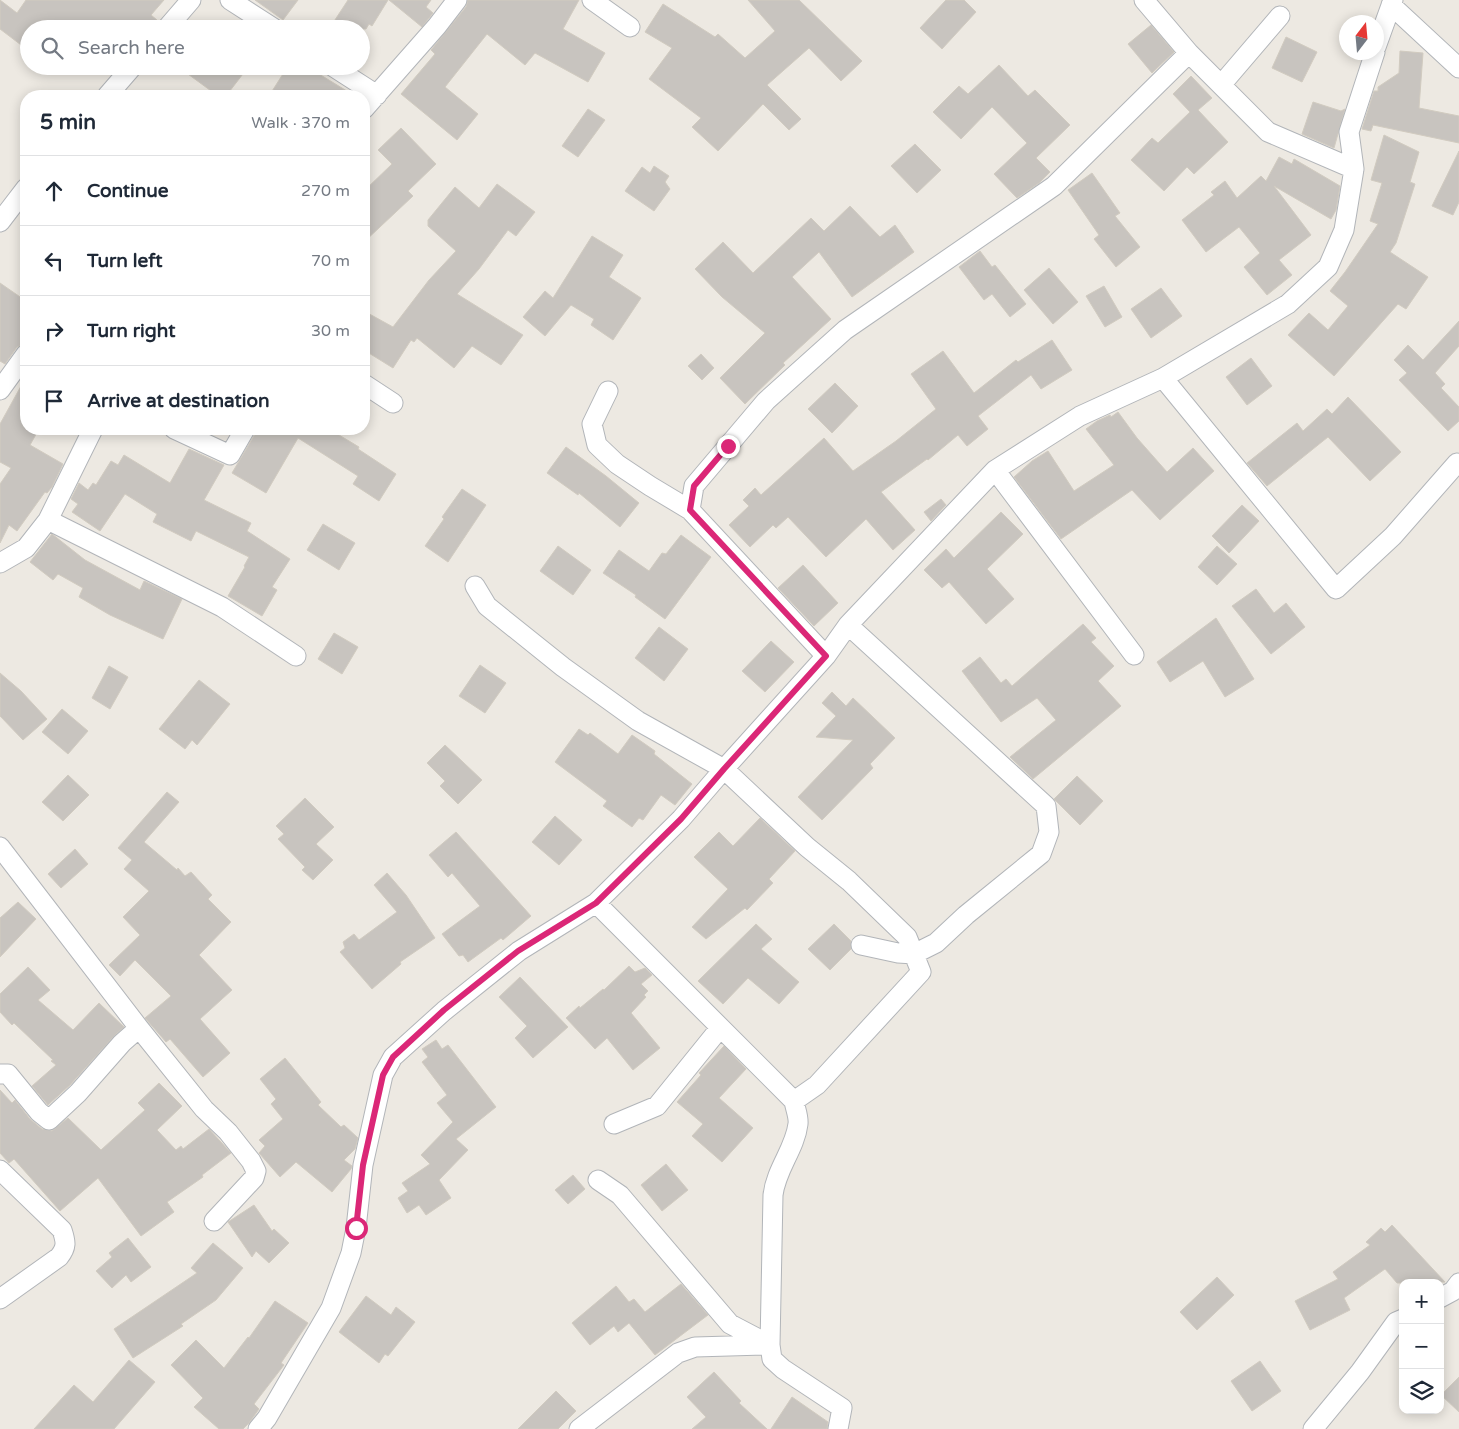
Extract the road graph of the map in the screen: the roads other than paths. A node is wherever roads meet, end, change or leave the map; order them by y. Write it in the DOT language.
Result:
graph roads {
  1 [pos="191,0"];
  2 [pos="230,0"];
  3 [pos="457,0"];
  4 [pos="1144,0"];
  5 [pos="598,2"];
  6 [pos="1392,2"];
  7 [pos="1280,16"];
  8 [pos="174,20"];
  9 [pos="261,20"];
  10 [pos="1384,24"];
  11 [pos="630,27"];
  12 [pos="1189,53"];
  13 [pos="1372,60"];
  14 [pos="1459,68"];
  15 [pos="125,75"];
  16 [pos="346,75"];
  17 [pos="1221,85"];
  18 [pos="112,90"];
  19 [pos="369,90"];
  20 [pos="370,90"];
  21 [pos="377,95"];
  22 [pos="370,103"];
  23 [pos="1354,169"];
  24 [pos="20,197"];
  25 [pos="0,222"];
  26 [pos="20,362"];
  27 [pos="1163,378"];
  28 [pos="370,388"];
  29 [pos="0,390"];
  30 [pos="608,391"];
  31 [pos="393,403"];
  32 [pos="90,435"];
  33 [pos="187,435"];
  34 [pos="242,435"];
  35 [pos="1458,463"];
  36 [pos="995,470"];
  37 [pos="690,510"];
  38 [pos="48,520"];
  39 [pos="0,563"];
  40 [pos="475,586"];
  41 [pos="848,626"];
  42 [pos="1134,654"];
  43 [pos="296,656"];
  44 [pos="826,656"];
  45 [pos="724,769"];
  46 [pos="0,847"];
  47 [pos="596,903"];
  48 [pos="861,944"];
  49 [pos="914,954"];
  50 [pos="139,1028"];
  51 [pos="720,1028"];
  52 [pos="0,1074"];
  53 [pos="794,1101"];
  54 [pos="614,1124"];
  55 [pos="0,1170"];
  56 [pos="598,1180"];
  57 [pos="214,1220"];
  58 [pos="1459,1283"];
  59 [pos="1444,1296"];
  60 [pos="0,1299"];
  61 [pos="1399,1321"];
  62 [pos="770,1345"];
  63 [pos="267,1425"];
  64 [pos="579,1429"];
  65 [pos="838,1429"];
  66 [pos="1313,1429"];
  1 -- 8 [label="street"];
  2 -- 9 [label="street"];
  3 -- 21 [label="street"];
  4 -- 12 [label="street"];
  5 -- 11 [label="street"];
  6 -- 10 [label="street"];
  6 -- 14 [label="street"];
  7 -- 17 [label="street"];
  12 -- 17 [label="street"];
  12 -- 37 [label="street"];
  13 -- 23 [label="street"];
  15 -- 18 [label="street"];
  16 -- 19 [label="street"];
  17 -- 23 [label="street"];
  20 -- 21 [label="street"];
  21 -- 22 [label="street"];
  23 -- 27 [label="street"];
  24 -- 25 [label="street"];
  26 -- 29 [label="street"];
  27 -- 35 [label="street"];
  27 -- 36 [label="street"];
  28 -- 31 [label="street"];
  30 -- 37 [label="street"];
  32 -- 38 [label="street"];
  33 -- 34 [label="street"];
  36 -- 41 [label="street"];
  36 -- 42 [label="street"];
  37 -- 44 [label="street"];
  38 -- 39 [label="street"];
  38 -- 43 [label="street"];
  40 -- 45 [label="street"];
  41 -- 44 [label="street"];
  41 -- 49 [label="street"];
  44 -- 45 [label="street"];
  45 -- 47 [label="street"];
  45 -- 49 [label="street"];
  46 -- 50 [label="street"];
  47 -- 51 [label="street"];
  47 -- 63 [label="street"];
  48 -- 49 [label="street"];
  49 -- 53 [label="street"];
  50 -- 52 [label="street"];
  50 -- 57 [label="street"];
  51 -- 53 [label="street"];
  51 -- 54 [label="street"];
  53 -- 62 [label="street"];
  55 -- 60 [label="street"];
  56 -- 62 [label="street"];
  58 -- 59 [label="street"];
  61 -- 66 [label="street"];
  62 -- 64 [label="street"];
  62 -- 65 [label="street"];
}
